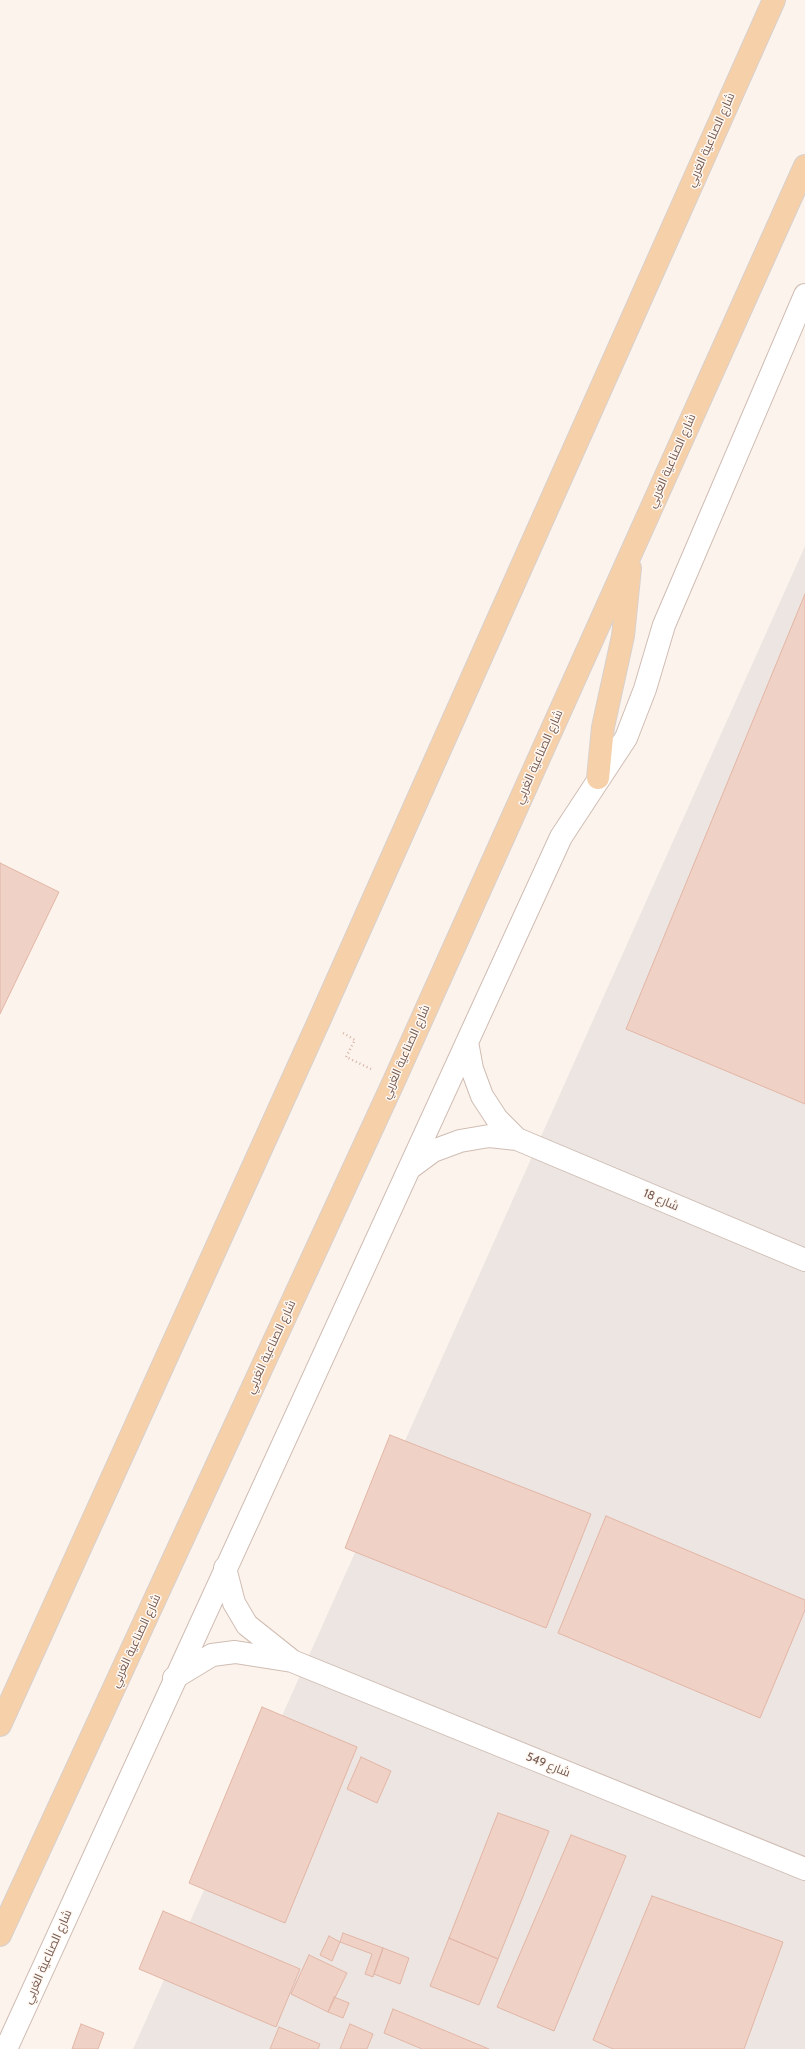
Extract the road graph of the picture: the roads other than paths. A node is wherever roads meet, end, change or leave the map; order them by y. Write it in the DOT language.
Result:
graph roads {
  1 [pos="774,0"];
  2 [pos="805,166"];
  3 [pos="805,294"];
  4 [pos="632,548"];
  5 [pos="598,778"];
  6 [pos="467,1042"];
  7 [pos="517,1139"];
  8 [pos="410,1168"];
  9 [pos="805,1260"];
  10 [pos="225,1568"];
  11 [pos="292,1661"];
  12 [pos="174,1678"];
  13 [pos="0,1725"];
  14 [pos="805,1869"];
  15 [pos="0,1935"];
  16 [pos="6,2049"];
  1 -- 13 [label="main road, شارع الصناعية الغربي"];
  2 -- 4 [label="main road, شارع الصناعية الغربي"];
  3 -- 5 [label="street, شارع الصناعية الغربي"];
  4 -- 5 [label="main road"];
  4 -- 15 [label="main road, شارع الصناعية الغربي"];
  5 -- 6 [label="street, شارع الصناعية الغربي"];
  6 -- 7 [label="street, شارع 18"];
  6 -- 8 [label="street, شارع الصناعية الغربي"];
  7 -- 8 [label="street, شارع 18"];
  7 -- 9 [label="street, شارع 18"];
  8 -- 10 [label="street, شارع الصناعية الغربي"];
  10 -- 11 [label="street, شارع 549"];
  10 -- 12 [label="street, شارع الصناعية الغربي"];
  11 -- 12 [label="street, شارع 549"];
  11 -- 14 [label="street, شارع 549"];
  12 -- 16 [label="street, شارع الصناعية الغربي"];
}
